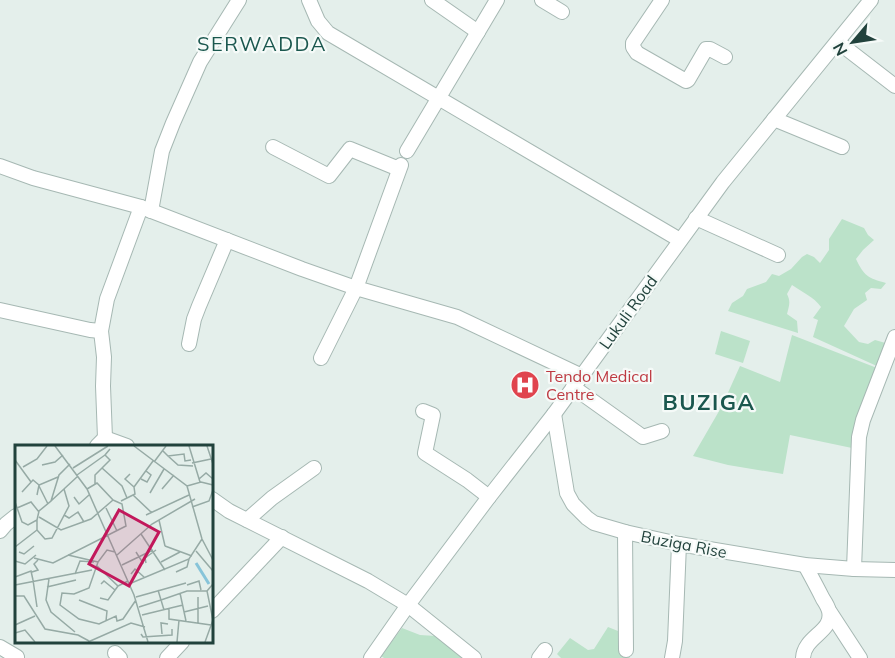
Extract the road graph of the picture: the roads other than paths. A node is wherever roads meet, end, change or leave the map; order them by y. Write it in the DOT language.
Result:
graph roads {
  1 [pos="239,0"];
  2 [pos="309,0"];
  3 [pos="432,0"];
  4 [pos="497,0"];
  5 [pos="542,0"];
  6 [pos="662,0"];
  7 [pos="866,2"];
  8 [pos="562,12"];
  9 [pos="478,32"];
  10 [pos="838,42"];
  11 [pos="725,57"];
  12 [pos="895,86"];
  13 [pos="439,98"];
  14 [pos="774,119"];
  15 [pos="273,147"];
  16 [pos="842,147"];
  17 [pos="407,151"];
  18 [pos="0,166"];
  19 [pos="146,209"];
  20 [pos="696,219"];
  21 [pos="227,240"];
  22 [pos="680,240"];
  23 [pos="778,255"];
  24 [pos="356,288"];
  25 [pos="0,310"];
  26 [pos="101,331"];
  27 [pos="895,337"];
  28 [pos="189,344"];
  29 [pos="321,358"];
  30 [pos="578,382"];
  31 [pos="423,411"];
  32 [pos="554,414"];
  33 [pos="662,431"];
  34 [pos="101,442"];
  35 [pos="117,445"];
  36 [pos="314,468"];
  37 [pos="489,497"];
  38 [pos="213,500"];
  39 [pos="247,520"];
  40 [pos="626,532"];
  41 [pos="282,537"];
  42 [pos="679,544"];
  43 [pos="805,565"];
  44 [pos="854,569"];
  45 [pos="895,570"];
  46 [pos="408,605"];
  47 [pos="213,610"];
  48 [pos="830,612"];
  49 [pos="181,643"];
  50 [pos="0,647"];
  51 [pos="626,650"];
  52 [pos="17,657"];
  53 [pos="167,658"];
  54 [pos="371,658"];
  55 [pos="474,658"];
  56 [pos="672,658"];
  57 [pos="803,658"];
  58 [pos="860,658"];
  1 -- 19 [label="street"];
  2 -- 13 [label="street"];
  3 -- 9 [label="street"];
  4 -- 9 [label="street"];
  5 -- 8 [label="street"];
  6 -- 11 [label="street"];
  7 -- 10 [label="street, Lukuli Road"];
  9 -- 13 [label="street"];
  10 -- 12 [label="street"];
  10 -- 14 [label="street, Lukuli Road"];
  13 -- 17 [label="street"];
  13 -- 22 [label="street"];
  14 -- 16 [label="street"];
  14 -- 20 [label="street, Lukuli Road"];
  15 -- 24 [label="street"];
  18 -- 19 [label="street"];
  19 -- 21 [label="street"];
  19 -- 26 [label="street"];
  20 -- 22 [label="street, Lukuli Road"];
  20 -- 23 [label="street"];
  21 -- 24 [label="street"];
  21 -- 28 [label="street"];
  22 -- 30 [label="street, Lukuli Road"];
  24 -- 29 [label="street"];
  24 -- 30 [label="street"];
  25 -- 26 [label="street"];
  26 -- 34 [label="street"];
  27 -- 44 [label="street"];
  30 -- 32 [label="street, Lukuli Road"];
  30 -- 33 [label="street"];
  31 -- 37 [label="street"];
  32 -- 37 [label="street, Lukuli Road"];
  32 -- 40 [label="street, Buziga Rise"];
  34 -- 35 [label="street"];
  36 -- 39 [label="street"];
  37 -- 46 [label="street, Lukuli Road"];
  38 -- 39 [label="street"];
  39 -- 41 [label="street"];
  40 -- 42 [label="street, Buziga Rise"];
  40 -- 51 [label="street"];
  41 -- 46 [label="street"];
  41 -- 47 [label="street"];
  42 -- 43 [label="street, Buziga Rise"];
  42 -- 56 [label="street"];
  43 -- 44 [label="street, Buziga Rise"];
  43 -- 48 [label="street"];
  44 -- 45 [label="street, Buziga Rise"];
  46 -- 54 [label="street, Lukuli Road"];
  46 -- 55 [label="street"];
  48 -- 57 [label="street"];
  48 -- 58 [label="street"];
  49 -- 53 [label="street"];
  50 -- 52 [label="street"];
}
